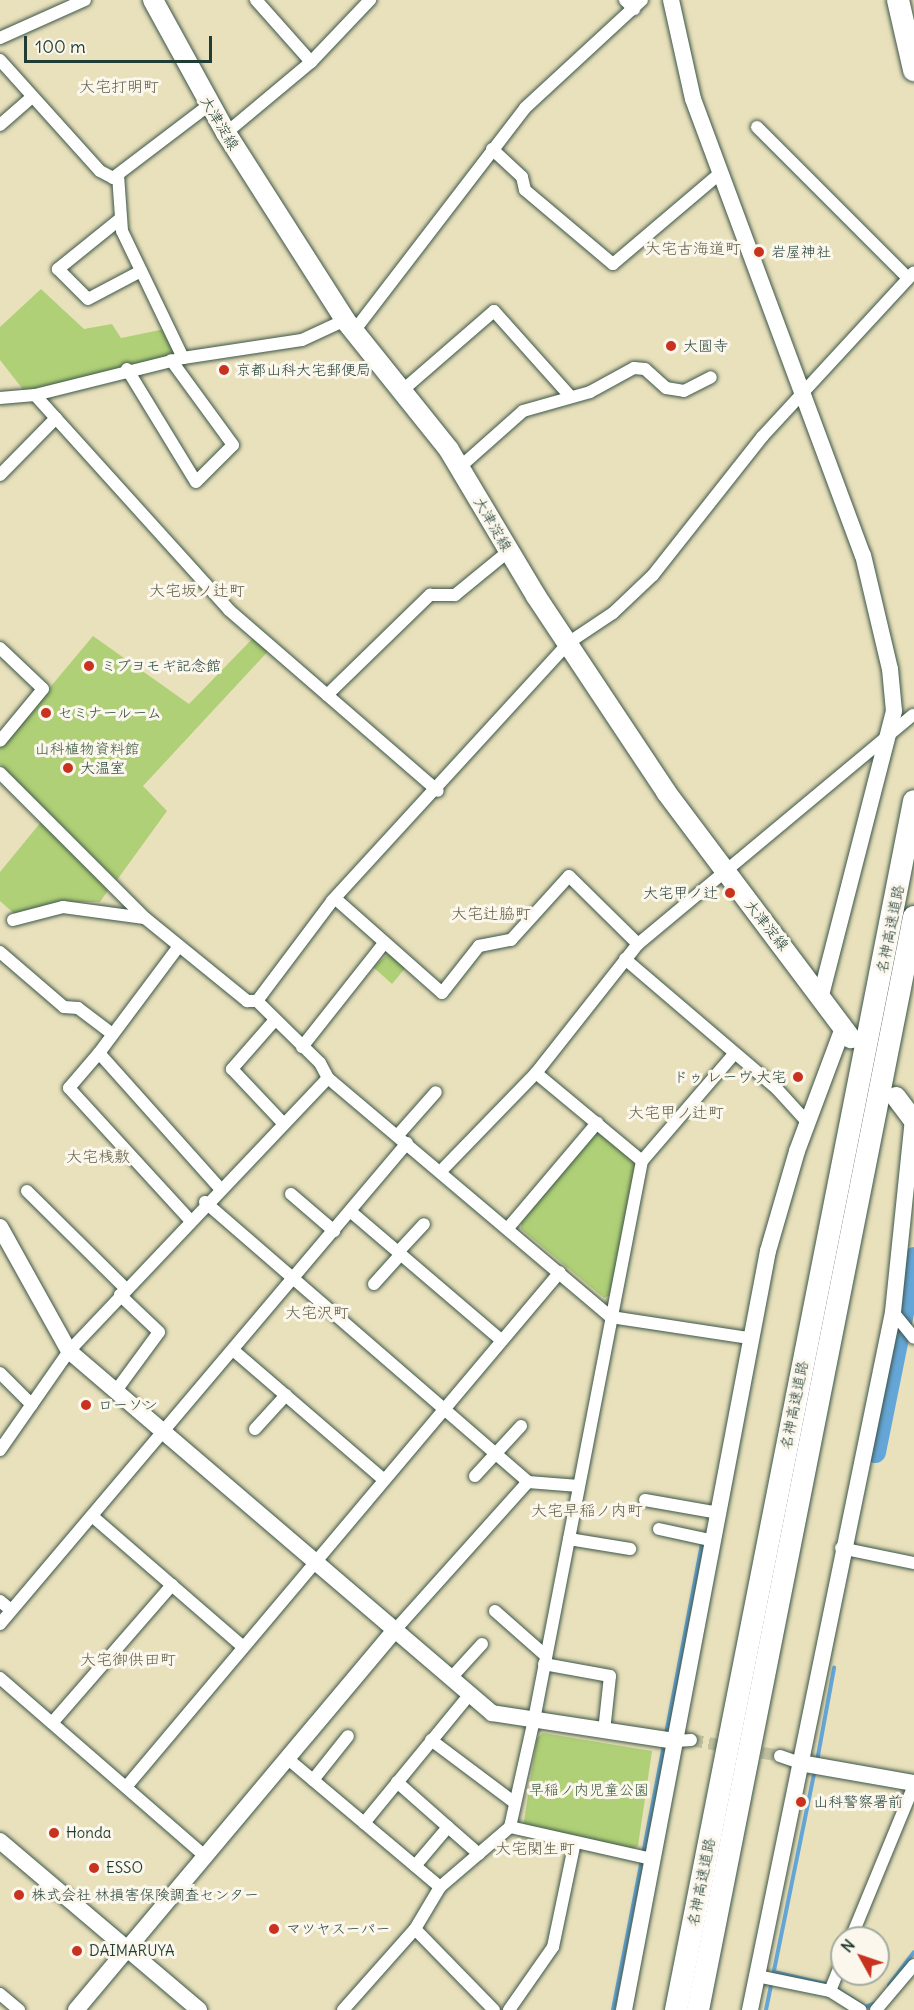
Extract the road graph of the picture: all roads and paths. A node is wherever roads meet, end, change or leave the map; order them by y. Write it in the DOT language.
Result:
graph roads {
  1 [pos="85,0"];
  2 [pos="153,0"];
  3 [pos="256,0"];
  4 [pos="370,0"];
  5 [pos="671,0"];
  6 [pos="898,0"];
  7 [pos="634,3"];
  8 [pos="0,38"];
  9 [pos="0,60"];
  10 [pos="311,62"];
  11 [pos="914,70"];
  12 [pos="31,98"];
  13 [pos="209,105"];
  14 [pos="0,125"];
  15 [pos="757,127"];
  16 [pos="226,133"];
  17 [pos="492,149"];
  18 [pos="719,174"];
  19 [pos="118,175"];
  20 [pos="120,219"];
  21 [pos="141,271"];
  22 [pos="910,274"];
  23 [pos="349,326"];
  24 [pos="177,359"];
  25 [pos="127,369"];
  26 [pos="711,377"];
  27 [pos="404,389"];
  28 [pos="803,391"];
  29 [pos="35,395"];
  30 [pos="570,396"];
  31 [pos="0,398"];
  32 [pos="56,418"];
  33 [pos="460,467"];
  34 [pos="0,475"];
  35 [pos="509,551"];
  36 [pos="568,643"];
  37 [pos="0,648"];
  38 [pos="327,695"];
  39 [pos="913,715"];
  40 [pos="886,738"];
  41 [pos="0,741"];
  42 [pos="0,773"];
  43 [pos="438,791"];
  44 [pos="914,801"];
  45 [pos="722,871"];
  46 [pos="337,900"];
  47 [pos="914,917"];
  48 [pos="145,918"];
  49 [pos="14,920"];
  50 [pos="384,943"];
  51 [pos="638,944"];
  52 [pos="179,946"];
  53 [pos="0,952"];
  54 [pos="625,959"];
  55 [pos="821,995"];
  56 [pos="256,1001"];
  57 [pos="274,1021"];
  58 [pos="111,1033"];
  59 [pos="847,1033"];
  60 [pos="302,1047"];
  61 [pos="99,1053"];
  62 [pos="734,1054"];
  63 [pos="536,1073"];
  64 [pos="328,1078"];
  65 [pos="436,1092"];
  66 [pos="896,1097"];
  67 [pos="914,1119"];
  68 [pos="808,1123"];
  69 [pos="283,1124"];
  70 [pos="597,1124"];
  71 [pos="402,1139"];
  72 [pos="642,1161"];
  73 [pos="441,1171"];
  74 [pos="219,1187"];
  75 [pos="27,1191"];
  76 [pos="291,1194"];
  77 [pos="206,1202"];
  78 [pos="350,1211"];
  79 [pos="190,1220"];
  80 [pos="424,1224"];
  81 [pos="0,1227"];
  82 [pos="508,1228"];
  83 [pos="334,1231"];
  84 [pos="400,1253"];
  85 [pos="560,1272"];
  86 [pos="294,1279"];
  87 [pos="374,1284"];
  88 [pos="123,1292"];
  89 [pos="893,1312"];
  90 [pos="611,1317"];
  91 [pos="749,1338"];
  92 [pos="914,1338"];
  93 [pos="501,1340"];
  94 [pos="233,1350"];
  95 [pos="69,1351"];
  96 [pos="0,1372"];
  97 [pos="115,1392"];
  98 [pos="286,1395"];
  99 [pos="32,1405"];
  100 [pos="442,1408"];
  101 [pos="521,1426"];
  102 [pos="255,1429"];
  103 [pos="162,1433"];
  104 [pos="0,1450"];
  105 [pos="495,1454"];
  106 [pos="475,1476"];
  107 [pos="383,1479"];
  108 [pos="528,1482"];
  109 [pos="579,1486"];
  110 [pos="645,1500"];
  111 [pos="718,1513"];
  112 [pos="92,1516"];
  113 [pos="659,1529"];
  114 [pos="569,1539"];
  115 [pos="714,1541"];
  116 [pos="841,1548"];
  117 [pos="630,1550"];
  118 [pos="314,1561"];
  119 [pos="914,1563"];
  120 [pos="172,1585"];
  121 [pos="0,1601"];
  122 [pos="11,1610"];
  123 [pos="495,1611"];
  124 [pos="0,1624"];
  125 [pos="395,1630"];
  126 [pos="482,1644"];
  127 [pos="243,1647"];
  128 [pos="545,1660"];
  129 [pos="0,1678"];
  130 [pos="451,1678"];
  131 [pos="470,1694"];
  132 [pos="534,1720"];
  133 [pos="52,1723"];
  134 [pos="604,1731"];
  135 [pos="348,1736"];
  136 [pos="431,1740"];
  137 [pos="683,1741"];
  138 [pos="780,1756"];
  139 [pos="288,1758"];
  140 [pos="800,1762"];
  141 [pos="313,1780"];
  142 [pos="397,1782"];
  143 [pos="914,1784"];
  144 [pos="126,1787"];
  145 [pos="515,1803"];
  146 [pos="364,1823"];
  147 [pos="448,1827"];
  148 [pos="510,1827"];
  149 [pos="0,1841"];
  150 [pos="575,1842"];
  151 [pos="479,1854"];
  152 [pos="205,1856"];
  153 [pos="652,1859"];
  154 [pos="415,1866"];
  155 [pos="440,1887"];
  156 [pos="856,1926"];
  157 [pos="415,1929"];
  158 [pos="127,1949"];
  159 [pos="914,1965"];
  160 [pos="767,1978"];
  161 [pos="832,1986"];
  162 [pos="830,1991"];
  163 [pos="0,1994"];
  164 [pos="19,2010"];
  165 [pos="76,2010"];
  166 [pos="199,2010"];
  167 [pos="343,2010"];
  168 [pos="494,2010"];
  169 [pos="508,2010"];
  170 [pos="624,2010"];
  171 [pos="676,2010"];
  172 [pos="698,2010"];
  173 [pos="750,2010"];
  174 [pos="860,2010"];
  175 [pos="876,2010"];
  1 -- 8 [label="street"];
  2 -- 13 [label="main road, 大津淀線"];
  3 -- 10 [label="street"];
  4 -- 10 [label="street"];
  5 -- 18 [label="street"];
  6 -- 11 [label="highway"];
  7 -- 17 [label="street"];
  9 -- 12 [label="street"];
  10 -- 16 [label="street"];
  12 -- 14 [label="street"];
  12 -- 19 [label="street"];
  13 -- 16 [label="main road, 大津淀線"];
  13 -- 19 [label="street"];
  15 -- 22 [label="street"];
  16 -- 23 [label="main road, 大津淀線"];
  17 -- 18 [label="street"];
  17 -- 23 [label="street"];
  18 -- 28 [label="street"];
  19 -- 20 [label="street"];
  20 -- 21 [label="street"];
  20 -- 21 [label="street"];
  21 -- 24 [label="street"];
  22 -- 28 [label="street"];
  23 -- 24 [label="street"];
  23 -- 27 [label="main road, 大津淀線"];
  24 -- 25 [label="street"];
  24 -- 25 [label="street"];
  25 -- 29 [label="street"];
  26 -- 30 [label="street"];
  27 -- 30 [label="street"];
  27 -- 33 [label="main road, 大津淀線"];
  28 -- 36 [label="street"];
  28 -- 40 [label="street"];
  29 -- 31 [label="street"];
  29 -- 32 [label="street"];
  30 -- 33 [label="street"];
  32 -- 34 [label="street"];
  32 -- 38 [label="street"];
  33 -- 35 [label="main road, 大津淀線"];
  35 -- 36 [label="main road, 大津淀線"];
  35 -- 38 [label="street"];
  36 -- 43 [label="street"];
  36 -- 45 [label="main road, 大津淀線"];
  37 -- 41 [label="street"];
  38 -- 43 [label="street"];
  39 -- 40 [label="street"];
  40 -- 45 [label="street"];
  40 -- 55 [label="street"];
  42 -- 48 [label="street"];
  43 -- 46 [label="street"];
  44 -- 171 [label="highway, 名神高速道路"];
  45 -- 51 [label="street"];
  45 -- 55 [label="main road, 大津淀線"];
  46 -- 50 [label="street"];
  46 -- 56 [label="street"];
  47 -- 172 [label="highway, 名神高速道路"];
  48 -- 49 [label="street"];
  48 -- 52 [label="street"];
  50 -- 51 [label="street"];
  50 -- 60 [label="street"];
  51 -- 54 [label="street"];
  52 -- 56 [label="street"];
  52 -- 58 [label="street"];
  53 -- 58 [label="street"];
  54 -- 62 [label="street"];
  54 -- 63 [label="street"];
  55 -- 59 [label="main road, 大津淀線"];
  56 -- 57 [label="street"];
  57 -- 60 [label="street"];
  57 -- 69 [label="street"];
  58 -- 61 [label="street"];
  59 -- 68 [label="street"];
  60 -- 64 [label="street"];
  61 -- 74 [label="street"];
  61 -- 79 [label="street"];
  62 -- 68 [label="street"];
  62 -- 72 [label="street"];
  63 -- 70 [label="street"];
  63 -- 73 [label="street"];
  64 -- 69 [label="street"];
  64 -- 71 [label="street"];
  65 -- 71 [label="street"];
  66 -- 67 [label="main road"];
  67 -- 89 [label="street"];
  68 -- 91 [label="street"];
  69 -- 74 [label="street"];
  70 -- 72 [label="street"];
  70 -- 82 [label="street"];
  71 -- 73 [label="street"];
  71 -- 78 [label="street"];
  72 -- 90 [label="street"];
  73 -- 82 [label="street"];
  74 -- 77 [label="street"];
  75 -- 88 [label="street"];
  76 -- 83 [label="street"];
  77 -- 79 [label="street"];
  77 -- 86 [label="street"];
  78 -- 83 [label="street"];
  78 -- 84 [label="street"];
  79 -- 88 [label="street"];
  80 -- 84 [label="street"];
  81 -- 95 [label="street"];
  82 -- 85 [label="street"];
  83 -- 86 [label="street"];
  84 -- 87 [label="street"];
  84 -- 93 [label="street"];
  85 -- 90 [label="street"];
  85 -- 93 [label="street"];
  86 -- 94 [label="street"];
  86 -- 100 [label="street"];
  88 -- 95 [label="street"];
  88 -- 97 [label="street"];
  89 -- 92 [label="street"];
  89 -- 116 [label="street"];
  90 -- 91 [label="street"];
  90 -- 109 [label="street"];
  91 -- 111 [label="street"];
  93 -- 100 [label="street"];
  94 -- 98 [label="street"];
  94 -- 103 [label="street"];
  95 -- 97 [label="street"];
  95 -- 99 [label="street"];
  96 -- 99 [label="street"];
  97 -- 103 [label="street"];
  98 -- 102 [label="street"];
  98 -- 107 [label="street"];
  99 -- 104 [label="street"];
  100 -- 105 [label="street"];
  100 -- 107 [label="street"];
  101 -- 105 [label="street"];
  103 -- 112 [label="street"];
  103 -- 118 [label="street"];
  105 -- 106 [label="street"];
  105 -- 108 [label="street"];
  107 -- 118 [label="street"];
  108 -- 109 [label="street"];
  108 -- 125 [label="street"];
  109 -- 114 [label="street"];
  110 -- 111 [label="street"];
  111 -- 115 [label="street"];
  112 -- 120 [label="street"];
  112 -- 122 [label="street"];
  113 -- 115 [label="street"];
  114 -- 117 [label="street"];
  114 -- 128 [label="street"];
  115 -- 137 [label="street"];
  116 -- 119 [label="street"];
  116 -- 140 [label="street"];
  118 -- 125 [label="street"];
  118 -- 127 [label="street"];
  120 -- 127 [label="street"];
  120 -- 133 [label="street"];
  121 -- 122 [label="street"];
  122 -- 124 [label="street"];
  123 -- 128 [label="street"];
  125 -- 130 [label="street"];
  125 -- 139 [label="street"];
  126 -- 130 [label="street"];
  127 -- 144 [label="street"];
  128 -- 132 [label="street"];
  128 -- 134 [label="street"];
  129 -- 133 [label="street"];
  130 -- 131 [label="street"];
  131 -- 132 [label="street"];
  131 -- 136 [label="street"];
  132 -- 134 [label="street"];
  132 -- 145 [label="street"];
  133 -- 144 [label="street"];
  134 -- 137 [label="street"];
  135 -- 141 [label="street"];
  136 -- 142 [label="street"];
  136 -- 145 [label="street"];
  137 -- 153 [label="street"];
  138 -- 140 [label="street"];
  139 -- 141 [label="street"];
  139 -- 152 [label="street"];
  140 -- 143 [label="street"];
  140 -- 160 [label="street"];
  141 -- 146 [label="street"];
  142 -- 146 [label="street"];
  142 -- 147 [label="street"];
  143 -- 156 [label="street"];
  144 -- 152 [label="street"];
  145 -- 148 [label="street"];
  146 -- 154 [label="street"];
  147 -- 151 [label="street"];
  147 -- 154 [label="street"];
  148 -- 150 [label="street"];
  148 -- 151 [label="street"];
  149 -- 158 [label="street"];
  150 -- 153 [label="street"];
  150 -- 169 [label="street"];
  151 -- 155 [label="street"];
  152 -- 158 [label="street"];
  153 -- 170 [label="street"];
  154 -- 155 [label="street"];
  155 -- 157 [label="street"];
  157 -- 167 [label="street"];
  157 -- 168 [label="street"];
  158 -- 165 [label="street"];
  158 -- 166 [label="street"];
  159 -- 175 [label="street"];
  160 -- 162 [label="street"];
  160 -- 173 [label="street"];
  161 -- 162 [label="street"];
  162 -- 174 [label="street"];
  163 -- 164 [label="street"];
}
